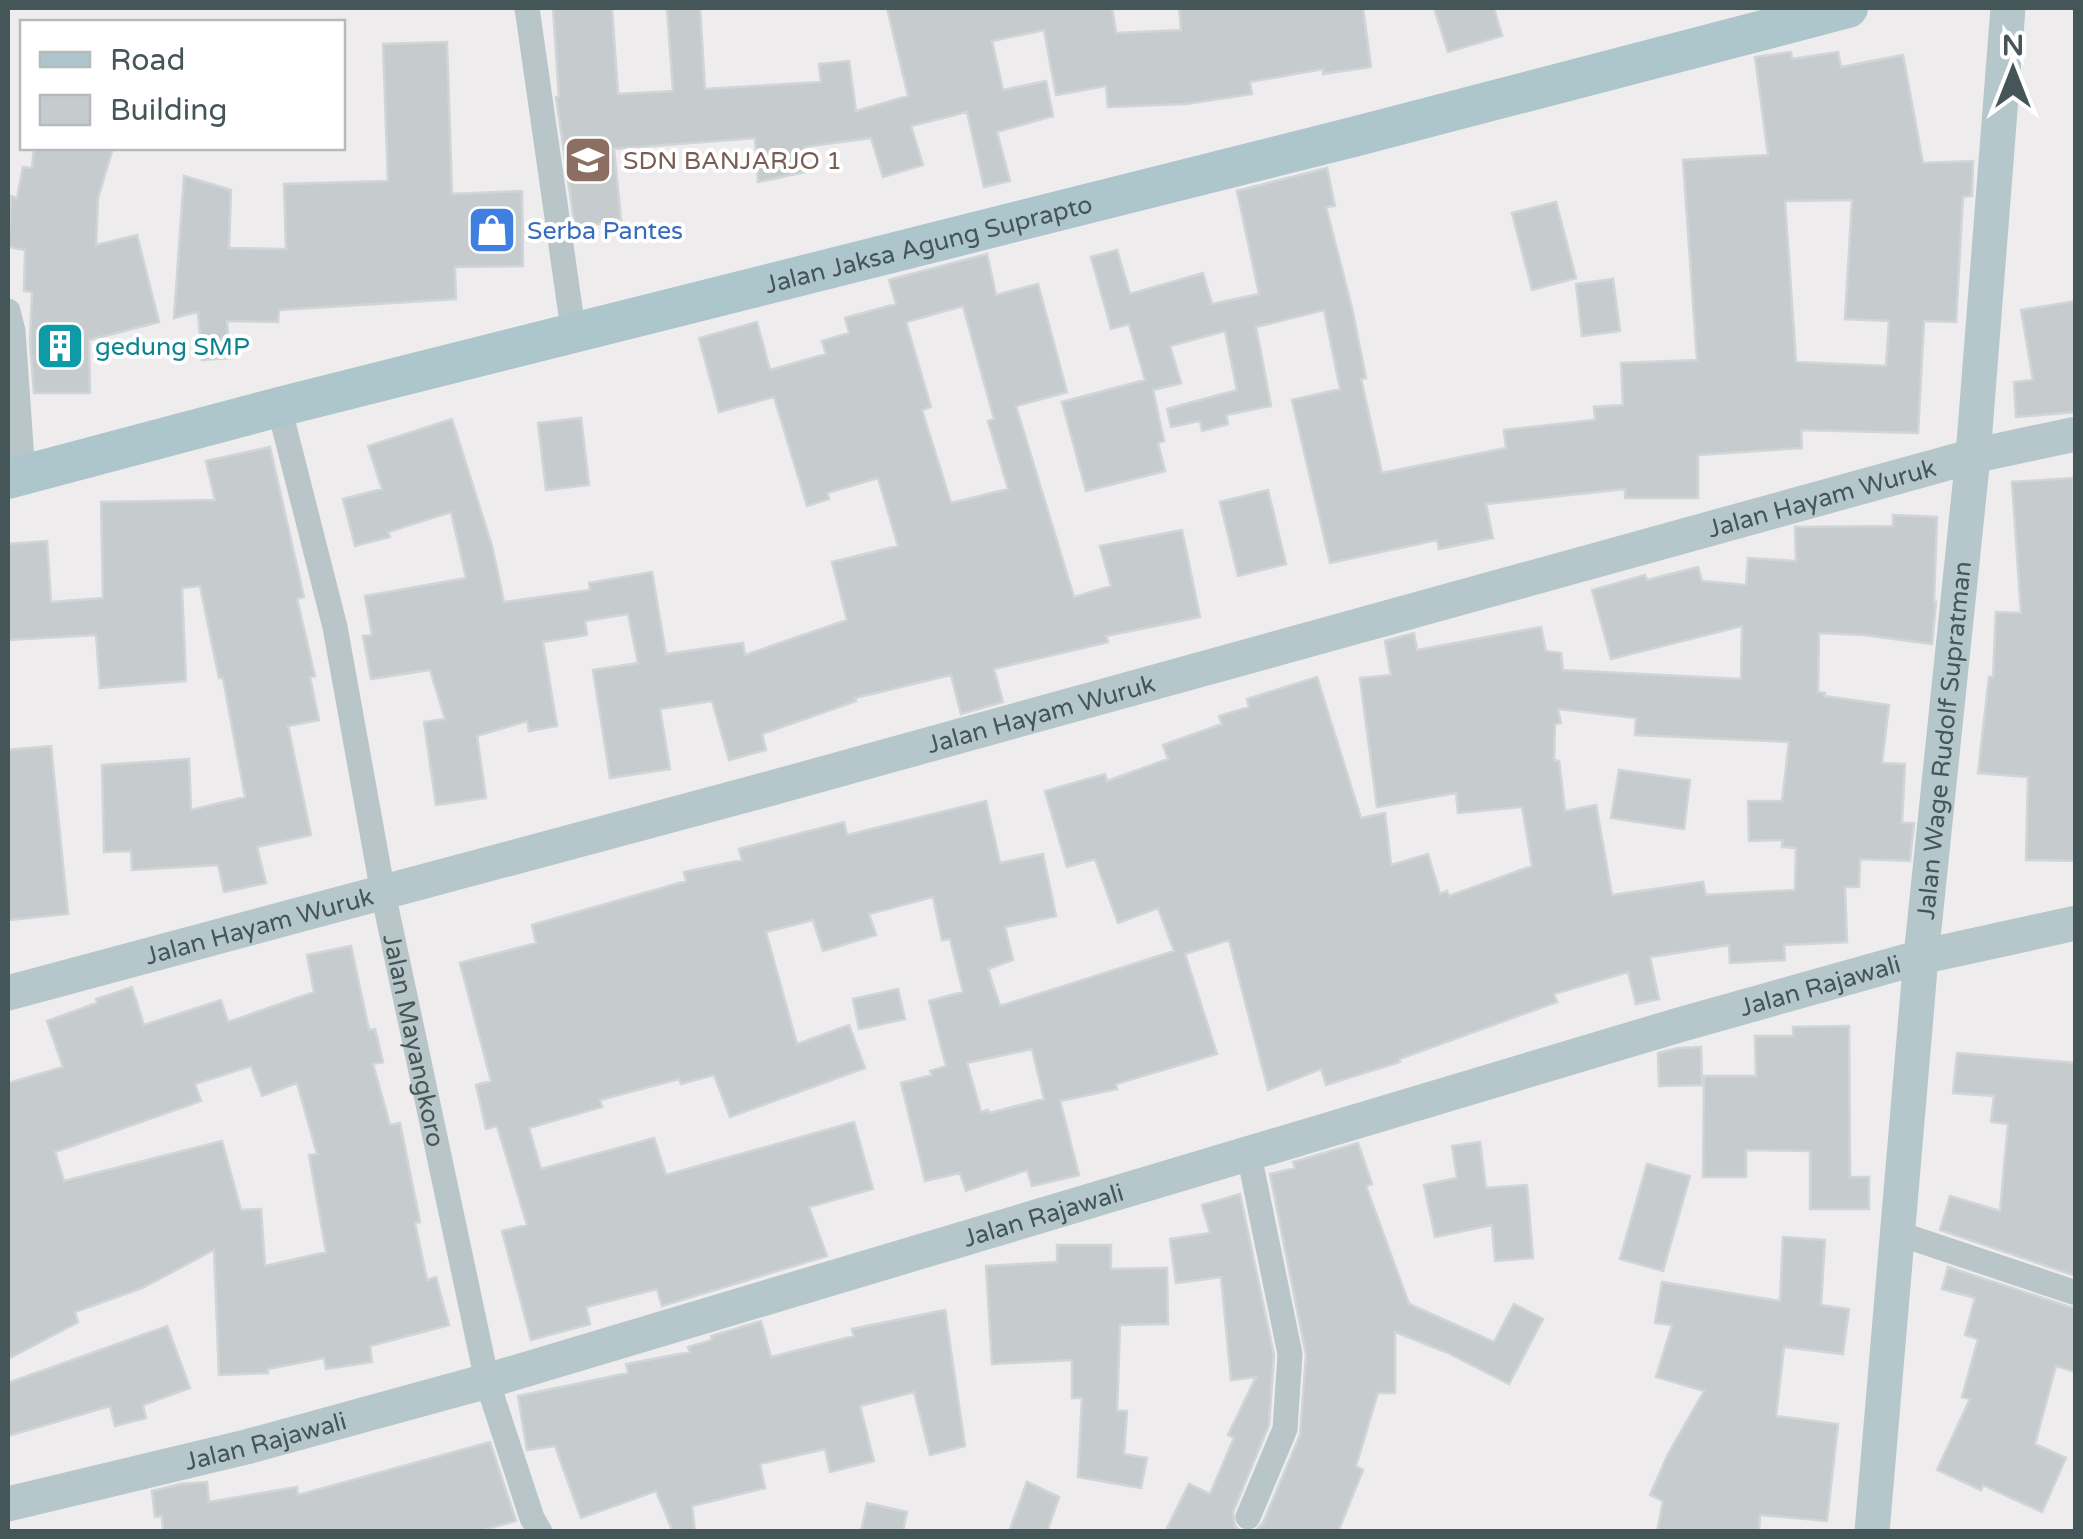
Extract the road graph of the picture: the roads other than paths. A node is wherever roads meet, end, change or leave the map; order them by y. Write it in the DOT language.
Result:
graph roads {
  1 [pos="527,8"];
  2 [pos="1848,8"];
  3 [pos="2008,8"];
  4 [pos="8,312"];
  5 [pos="574,336"];
  6 [pos="279,407"];
  7 [pos="2076,434"];
  8 [pos="1973,456"];
  9 [pos="15,477"];
  10 [pos="383,893"];
  11 [pos="2076,923"];
  12 [pos="1922,957"];
  13 [pos="8,993"];
  14 [pos="1248,1155"];
  15 [pos="1897,1233"];
  16 [pos="2076,1293"];
  17 [pos="487,1381"];
  18 [pos="8,1504"];
  19 [pos="1248,1517"];
  20 [pos="540,1532"];
  21 [pos="1872,1532"];
  1 -- 5 [label="street"];
  2 -- 5 [label="main road, Jalan Jaksa Agung Suprapto"];
  3 -- 8 [label="main road, Jalan Wage Rudolf Supratman"];
  4 -- 9 [label="street"];
  5 -- 6 [label="main road, Jalan Jaksa Agung Suprapto"];
  6 -- 9 [label="main road, Jalan Jaksa Agung Suprapto"];
  6 -- 10 [label="street, Jalan Mayangkoro"];
  7 -- 8 [label="main road, Jalan Hayam Wuruk"];
  8 -- 10 [label="main road, Jalan Hayam Wuruk"];
  8 -- 12 [label="main road, Jalan Wage Rudolf Supratman"];
  10 -- 13 [label="main road, Jalan Hayam Wuruk"];
  10 -- 17 [label="street, Jalan Mayangkoro"];
  11 -- 12 [label="main road, Jalan Rajawali"];
  12 -- 14 [label="main road, Jalan Rajawali"];
  12 -- 15 [label="main road, Jalan Wage Rudolf Supratman"];
  14 -- 17 [label="main road, Jalan Rajawali"];
  14 -- 19 [label="street"];
  15 -- 16 [label="street"];
  15 -- 21 [label="main road, Jalan Wage Rudolf Supratman"];
  17 -- 18 [label="main road, Jalan Rajawali"];
  17 -- 20 [label="street, Jalan Mayangkoro"];
}
